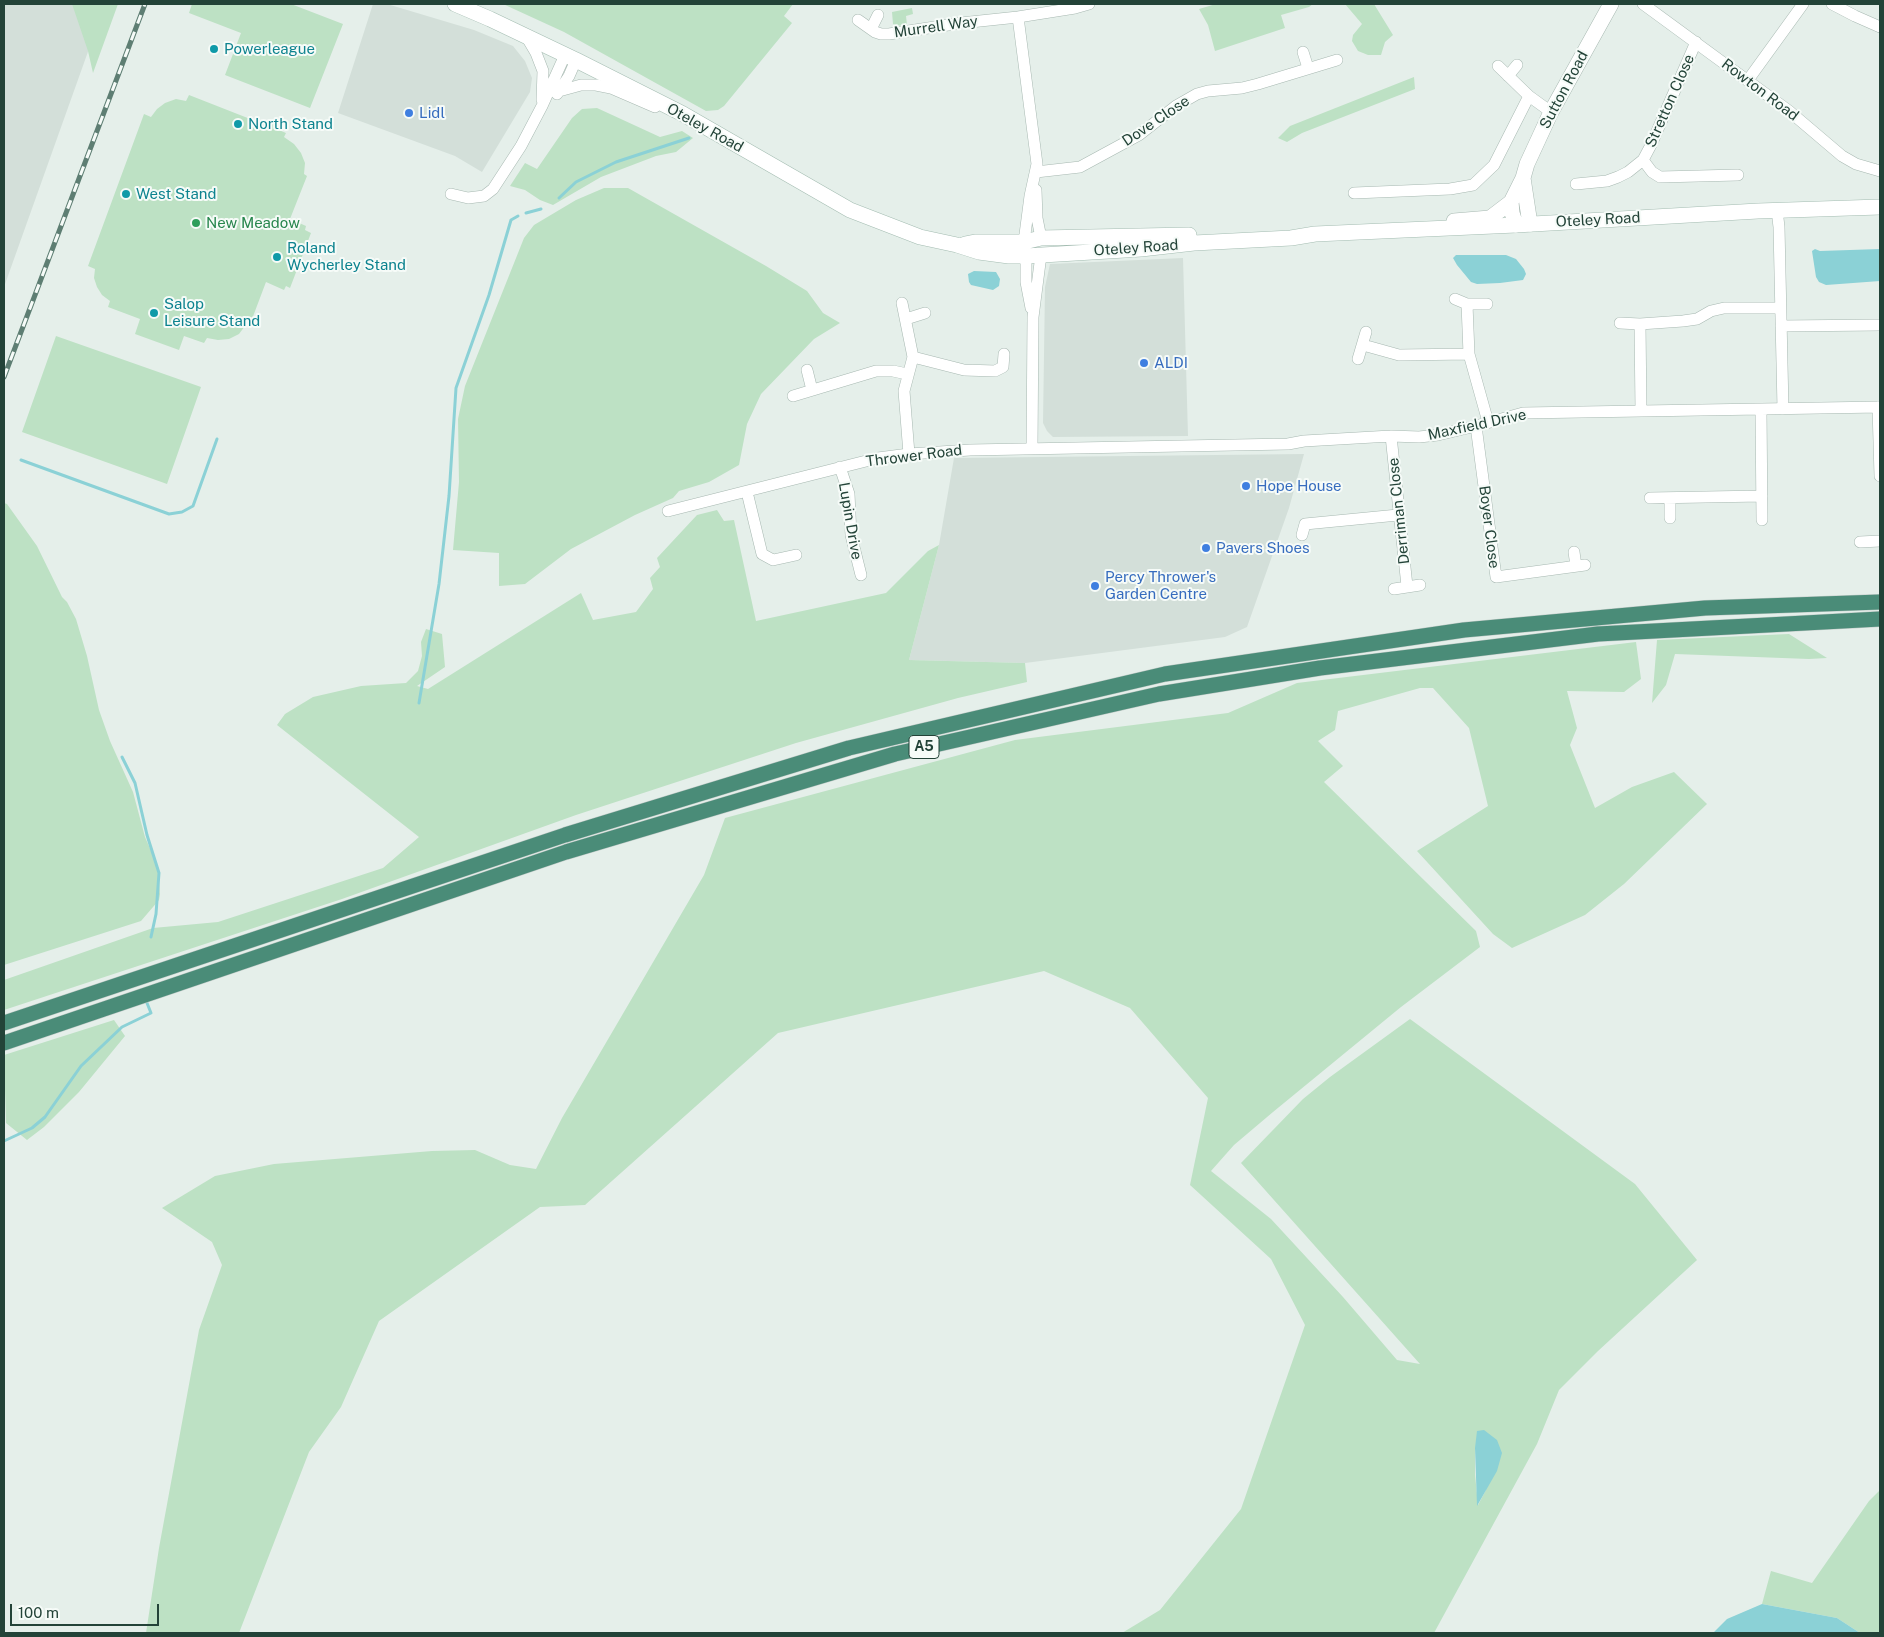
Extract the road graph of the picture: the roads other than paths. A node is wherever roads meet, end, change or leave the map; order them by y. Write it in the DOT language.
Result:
graph roads {
  1 [pos="454,4"];
  2 [pos="1089,4"];
  3 [pos="1611,4"];
  4 [pos="1643,4"];
  5 [pos="1803,4"];
  6 [pos="1832,4"];
  7 [pos="878,15"];
  8 [pos="1018,17"];
  9 [pos="858,20"];
  10 [pos="1880,26"];
  11 [pos="871,29"];
  12 [pos="526,36"];
  13 [pos="1696,42"];
  14 [pos="1303,52"];
  15 [pos="571,58"];
  16 [pos="1337,60"];
  17 [pos="1517,65"];
  18 [pos="1498,66"];
  19 [pos="1308,68"];
  20 [pos="1508,76"];
  21 [pos="1748,80"];
  22 [pos="559,91"];
  23 [pos="1529,96"];
  24 [pos="542,106"];
  25 [pos="1552,112"];
  26 [pos="683,114"];
  27 [pos="1643,160"];
  28 [pos="1880,171"];
  29 [pos="1035,175"];
  30 [pos="1738,175"];
  31 [pos="1523,178"];
  32 [pos="1576,184"];
  33 [pos="1362,189"];
  34 [pos="450,194"];
  35 [pos="1511,202"];
  36 [pos="1880,207"];
  37 [pos="1777,210"];
  38 [pos="1523,225"];
  39 [pos="1413,229"];
  40 [pos="1315,234"];
  41 [pos="1041,238"];
  42 [pos="1025,249"];
  43 [pos="1041,255"];
  44 [pos="1455,299"];
  45 [pos="902,302"];
  46 [pos="1468,304"];
  47 [pos="1487,304"];
  48 [pos="1780,308"];
  49 [pos="924,313"];
  50 [pos="1033,315"];
  51 [pos="906,319"];
  52 [pos="1620,323"];
  53 [pos="1640,324"];
  54 [pos="1880,324"];
  55 [pos="1781,326"];
  56 [pos="1366,332"];
  57 [pos="1363,345"];
  58 [pos="1004,354"];
  59 [pos="1469,354"];
  60 [pos="913,357"];
  61 [pos="1358,359"];
  62 [pos="807,370"];
  63 [pos="907,374"];
  64 [pos="812,390"];
  65 [pos="793,396"];
  66 [pos="1879,407"];
  67 [pos="1783,409"];
  68 [pos="1761,410"];
  69 [pos="1641,411"];
  70 [pos="1488,422"];
  71 [pos="1476,426"];
  72 [pos="1390,436"];
  73 [pos="1032,449"];
  74 [pos="909,454"];
  75 [pos="840,467"];
  76 [pos="1880,476"];
  77 [pos="747,492"];
  78 [pos="1762,496"];
  79 [pos="1650,498"];
  80 [pos="1670,498"];
  81 [pos="668,511"];
  82 [pos="1398,515"];
  83 [pos="1670,518"];
  84 [pos="1762,520"];
  85 [pos="1302,535"];
  86 [pos="1880,541"];
  87 [pos="1860,542"];
  88 [pos="1574,552"];
  89 [pos="796,555"];
  90 [pos="861,575"];
  91 [pos="1420,585"];
  92 [pos="1407,586"];
  93 [pos="1394,589"];
  94 [pos="1880,602"];
  95 [pos="1880,619"];
  96 [pos="4,1023"];
  97 [pos="4,1043"];
  1 -- 12 [label="main road, Oteley Road"];
  2 -- 8 [label="street, Murrell Way"];
  3 -- 25 [label="main road, Sutton Road"];
  4 -- 13 [label="street, Rowton Road"];
  5 -- 21 [label="street"];
  6 -- 10 [label="street"];
  7 -- 11 [label="street"];
  8 -- 11 [label="street, Murrell Way"];
  8 -- 29 [label="street"];
  9 -- 11 [label="street, Murrell Way"];
  12 -- 15 [label="main road, Oteley Road"];
  12 -- 24 [label="street"];
  13 -- 21 [label="street, Rowton Road"];
  13 -- 27 [label="street, Stretton Close"];
  14 -- 19 [label="street"];
  15 -- 22 [label="street"];
  15 -- 24 [label="street"];
  15 -- 26 [label="main road, Oteley Road"];
  16 -- 19 [label="street, Dove Close"];
  17 -- 20 [label="street"];
  18 -- 20 [label="street"];
  19 -- 29 [label="street, Dove Close"];
  20 -- 23 [label="street"];
  21 -- 28 [label="street, Rowton Road"];
  22 -- 24 [label="street"];
  22 -- 26 [label="street"];
  23 -- 25 [label="street"];
  23 -- 33 [label="street"];
  24 -- 34 [label="street"];
  25 -- 31 [label="main road, Sutton Road"];
  26 -- 42 [label="main road, Oteley Road"];
  27 -- 30 [label="street, Stretton Close"];
  27 -- 32 [label="street, Stretton Close"];
  29 -- 41 [label="street"];
  29 -- 42 [label="street"];
  31 -- 35 [label="main road, Sutton Road"];
  31 -- 38 [label="main road, Sutton Road"];
  35 -- 38 [label="main road"];
  35 -- 39 [label="main road"];
  36 -- 37 [label="main road, Oteley Road"];
  37 -- 38 [label="main road, Oteley Road"];
  37 -- 48 [label="street"];
  38 -- 39 [label="main road, Oteley Road"];
  39 -- 40 [label="main road, Oteley Road"];
  40 -- 41 [label="main road, Oteley Road"];
  40 -- 43 [label="main road, Oteley Road"];
  41 -- 42 [label="main road, Oteley Road"];
  41 -- 43 [label="main road"];
  42 -- 43 [label="main road, Oteley Road"];
  42 -- 50 [label="street"];
  43 -- 50 [label="street"];
  44 -- 46 [label="street"];
  45 -- 51 [label="street"];
  46 -- 47 [label="street"];
  46 -- 59 [label="street"];
  48 -- 53 [label="street"];
  48 -- 55 [label="street"];
  49 -- 51 [label="street"];
  50 -- 73 [label="street"];
  51 -- 60 [label="street"];
  52 -- 53 [label="street"];
  53 -- 69 [label="street"];
  54 -- 55 [label="street"];
  55 -- 67 [label="street"];
  56 -- 57 [label="street"];
  57 -- 59 [label="street"];
  57 -- 61 [label="street"];
  58 -- 60 [label="street"];
  59 -- 70 [label="street"];
  60 -- 63 [label="street"];
  62 -- 64 [label="street"];
  63 -- 64 [label="street"];
  63 -- 74 [label="street"];
  64 -- 65 [label="street"];
  66 -- 67 [label="street, Maxfield Drive"];
  66 -- 76 [label="street"];
  67 -- 68 [label="street, Maxfield Drive"];
  68 -- 69 [label="street, Maxfield Drive"];
  68 -- 78 [label="street"];
  69 -- 70 [label="street, Maxfield Drive"];
  70 -- 71 [label="street, Maxfield Drive"];
  71 -- 72 [label="street, Maxfield Drive"];
  71 -- 88 [label="street, Boyer Close"];
  72 -- 73 [label="street, Maxfield Drive"];
  72 -- 82 [label="street, Derriman Close"];
  73 -- 74 [label="street, Thrower Road"];
  74 -- 75 [label="street, Thrower Road"];
  75 -- 77 [label="street, Thrower Road"];
  75 -- 90 [label="street, Lupin Drive"];
  77 -- 81 [label="street, Thrower Road"];
  77 -- 89 [label="street"];
  78 -- 80 [label="street"];
  78 -- 84 [label="street"];
  79 -- 80 [label="street"];
  80 -- 83 [label="street"];
  82 -- 85 [label="street"];
  82 -- 92 [label="street, Derriman Close"];
  86 -- 87 [label="street"];
  91 -- 92 [label="street, Derriman Close"];
  92 -- 93 [label="street, Derriman Close"];
  94 -- 96 [label="highway, A5"];
  95 -- 97 [label="highway, A5"];
}
